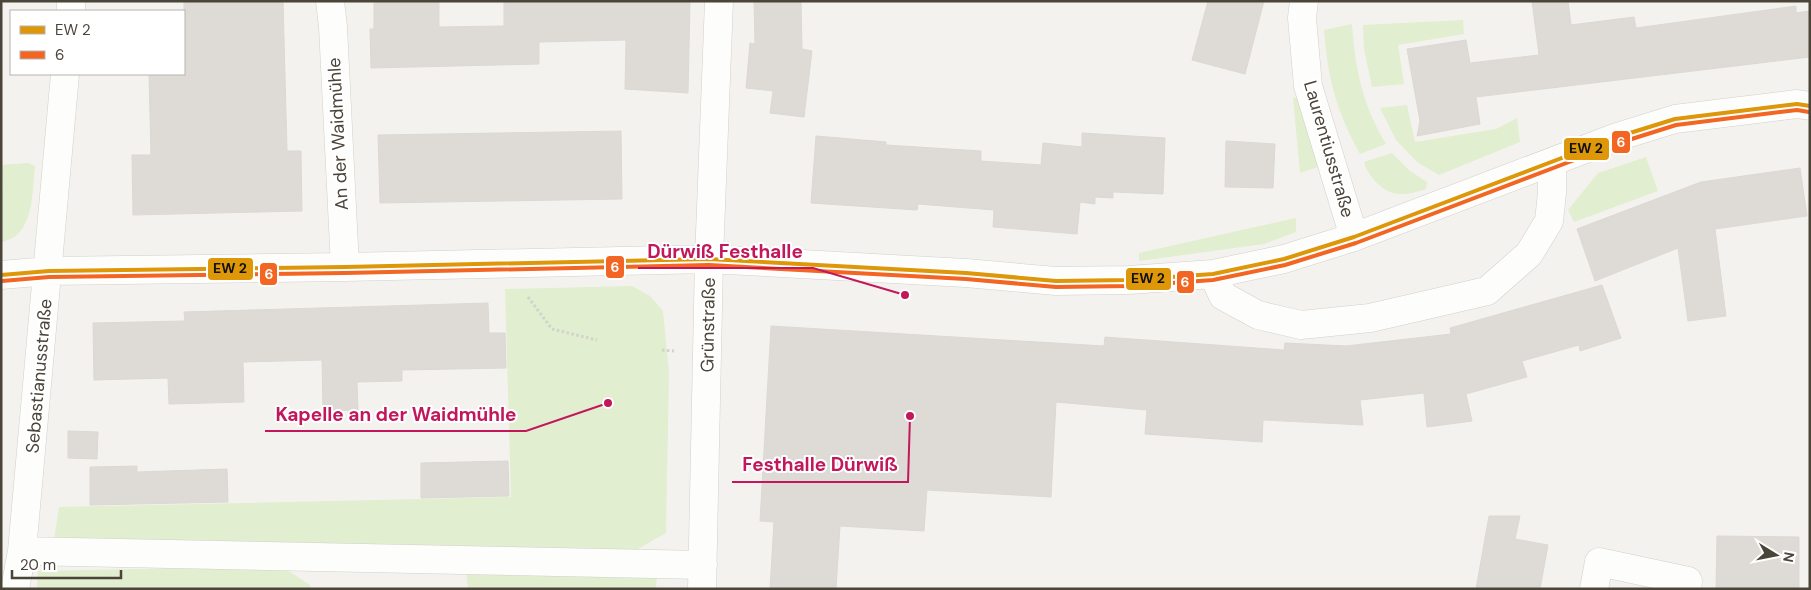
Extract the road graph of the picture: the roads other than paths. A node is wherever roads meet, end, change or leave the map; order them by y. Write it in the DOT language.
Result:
graph roads {
  1 [pos="330,1"];
  2 [pos="719,1"];
  3 [pos="1304,1"];
  4 [pos="65,75"];
  5 [pos="1810,106"];
  6 [pos="1552,162"];
  7 [pos="1354,237"];
  8 [pos="709,259"];
  9 [pos="345,267"];
  10 [pos="48,271"];
  11 [pos="1213,274"];
  12 [pos="1,275"];
  13 [pos="22,550"];
  14 [pos="703,577"];
  15 [pos="15,589"];
  16 [pos="1594,589"];
  17 [pos="1687,589"];
  1 -- 9 [label="street, An der Waidmühle"];
  2 -- 8 [label="street, Grünstraße"];
  3 -- 7 [label="street, Laurentiusstraße"];
  4 -- 10 [label="street, Sebastianusstraße"];
  5 -- 6 [label="street"];
  6 -- 7 [label="street"];
  6 -- 11 [label="street"];
  7 -- 11 [label="street"];
  8 -- 9 [label="street"];
  8 -- 11 [label="street"];
  8 -- 14 [label="street, Grünstraße"];
  9 -- 10 [label="street"];
  10 -- 12 [label="street"];
  10 -- 13 [label="street, Sebastianusstraße"];
  13 -- 14 [label="street"];
  13 -- 15 [label="street, Sebastianusstraße"];
  16 -- 17 [label="street"];
}
